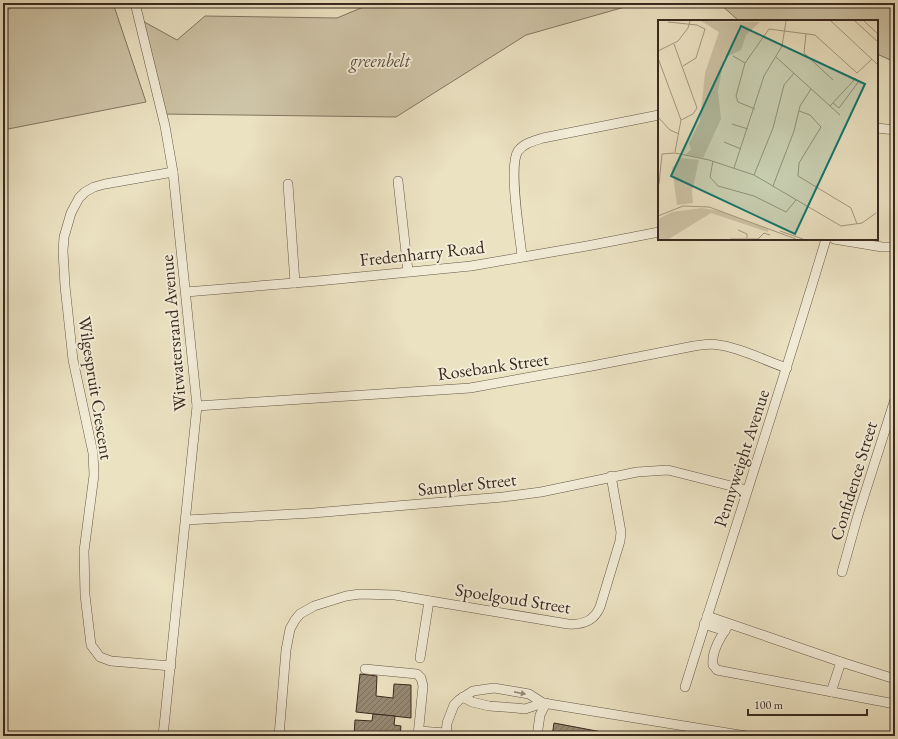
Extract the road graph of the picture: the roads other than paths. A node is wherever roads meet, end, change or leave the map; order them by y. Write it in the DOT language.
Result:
graph roads {
  1 [pos="135,3"];
  2 [pos="658,115"];
  3 [pos="878,128"];
  4 [pos="895,130"];
  5 [pos="173,172"];
  6 [pos="398,181"];
  7 [pos="288,184"];
  8 [pos="658,232"];
  9 [pos="826,240"];
  10 [pos="840,240"];
  11 [pos="895,247"];
  12 [pos="522,256"];
  13 [pos="408,271"];
  14 [pos="294,283"];
  15 [pos="186,292"];
  16 [pos="787,368"];
  17 [pos="895,399"];
  18 [pos="197,406"];
  19 [pos="611,476"];
  20 [pos="747,490"];
  21 [pos="186,520"];
  22 [pos="842,572"];
  23 [pos="429,601"];
  24 [pos="706,620"];
  25 [pos="727,627"];
  26 [pos="420,658"];
  27 [pos="841,662"];
  28 [pos="171,666"];
  29 [pos="365,669"];
  30 [pos="895,679"];
  31 [pos="685,687"];
  32 [pos="831,692"];
  33 [pos="463,697"];
  34 [pos="545,703"];
  35 [pos="895,704"];
  36 [pos="709,733"];
  37 [pos="418,734"];
  38 [pos="446,735"];
  39 [pos="163,736"];
  40 [pos="279,736"];
  41 [pos="537,736"];
  42 [pos="746,736"];
  1 -- 5 [label="street, Witwatersrand Avenue"];
  2 -- 12 [label="street"];
  3 -- 4 [label="street"];
  5 -- 15 [label="street, Witwatersrand Avenue"];
  5 -- 28 [label="street, Wilgespruit Crescent"];
  6 -- 13 [label="street"];
  7 -- 14 [label="street"];
  8 -- 12 [label="street, Fredenharry Road"];
  9 -- 16 [label="street, Pennyweight Avenue"];
  10 -- 11 [label="street"];
  12 -- 13 [label="street, Fredenharry Road"];
  13 -- 14 [label="street, Fredenharry Road"];
  14 -- 15 [label="street, Fredenharry Road"];
  15 -- 18 [label="street, Witwatersrand Avenue"];
  16 -- 18 [label="street, Rosebank Street"];
  16 -- 20 [label="street, Pennyweight Avenue"];
  17 -- 22 [label="street, Confidence Street"];
  18 -- 21 [label="street, Witwatersrand Avenue"];
  19 -- 20 [label="street, Sampler Street"];
  19 -- 21 [label="street, Sampler Street"];
  19 -- 23 [label="street, Spoelgoud Street"];
  20 -- 24 [label="street, Pennyweight Avenue"];
  21 -- 28 [label="street, Witwatersrand Avenue"];
  23 -- 26 [label="street"];
  23 -- 40 [label="street, Spoelgoud Street"];
  24 -- 25 [label="street"];
  24 -- 31 [label="street, Pennyweight Avenue"];
  25 -- 27 [label="street"];
  25 -- 32 [label="street"];
  27 -- 30 [label="street"];
  27 -- 32 [label="street"];
  28 -- 39 [label="street, Witwatersrand Avenue"];
  29 -- 37 [label="street"];
  32 -- 35 [label="street"];
  33 -- 34 [label="street"];
  33 -- 34 [label="street, one-way"];
  33 -- 38 [label="street"];
  34 -- 36 [label="street"];
  34 -- 41 [label="street"];
  36 -- 42 [label="street"];
  37 -- 38 [label="street"];
}
